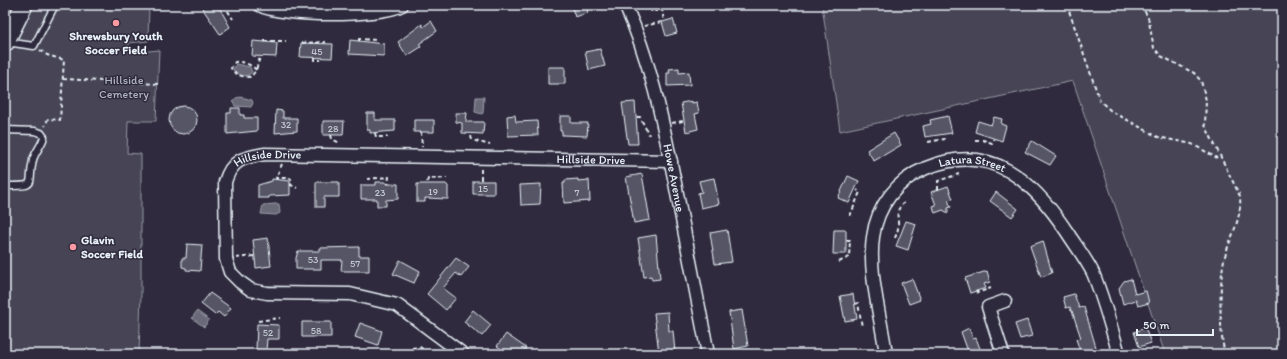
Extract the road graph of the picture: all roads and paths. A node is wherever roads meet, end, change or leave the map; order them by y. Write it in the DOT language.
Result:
graph roads {
  1 [pos="24,5"];
  2 [pos="56,5"];
  3 [pos="224,5"];
  4 [pos="259,5"];
  5 [pos="402,5"];
  6 [pos="625,5"];
  7 [pos="1067,5"];
  8 [pos="1141,5"];
  9 [pos="650,8"];
  10 [pos="234,19"];
  11 [pos="635,28"];
  12 [pos="378,40"];
  13 [pos="264,41"];
  14 [pos="286,41"];
  15 [pos="359,41"];
  16 [pos="6,42"];
  17 [pos="326,42"];
  18 [pos="302,43"];
  19 [pos="34,46"];
  20 [pos="260,57"];
  21 [pos="315,58"];
  22 [pos="321,60"];
  23 [pos="256,70"];
  24 [pos="63,79"];
  25 [pos="158,84"];
  26 [pos="637,117"];
  27 [pos="5,130"];
  28 [pos="421,132"];
  29 [pos="42,133"];
  30 [pos="375,133"];
  31 [pos="331,135"];
  32 [pos="649,135"];
  33 [pos="471,136"];
  34 [pos="388,137"];
  35 [pos="945,139"];
  36 [pos="994,139"];
  37 [pos="976,140"];
  38 [pos="928,142"];
  39 [pos="340,143"];
  40 [pos="490,145"];
  41 [pos="429,149"];
  42 [pos="1217,158"];
  43 [pos="671,161"];
  44 [pos="282,164"];
  45 [pos="482,169"];
  46 [pos="959,174"];
  47 [pos="447,178"];
  48 [pos="367,179"];
  49 [pos="481,180"];
  50 [pos="427,182"];
  51 [pos="388,184"];
  52 [pos="5,186"];
  53 [pos="297,188"];
  54 [pos="857,190"];
  55 [pos="938,190"];
  56 [pos="904,203"];
  57 [pos="850,216"];
  58 [pos="895,238"];
  59 [pos="846,240"];
  60 [pos="255,256"];
  61 [pos="226,259"];
  62 [pos="839,262"];
  63 [pos="991,288"];
  64 [pos="977,291"];
  65 [pos="1005,301"];
  66 [pos="855,304"];
  67 [pos="280,318"];
  68 [pos="258,321"];
  69 [pos="862,327"];
  70 [pos="412,348"];
  71 [pos="866,350"];
  72 [pos="427,352"];
  73 [pos="464,354"];
  74 [pos="708,354"];
  75 [pos="866,354"];
  76 [pos="886,354"];
  77 [pos="1003,354"];
  78 [pos="1119,354"];
  79 [pos="1225,354"];
  1 -- 16 [label="main road"];
  2 -- 19 [label="lane"];
  3 -- 10 [label="path"];
  4 -- 5 [label="street"];
  6 -- 11 [label="street, Howe Avenue"];
  7 -- 42 [label="path"];
  8 -- 79 [label="path"];
  9 -- 11 [label="path"];
  11 -- 43 [label="street, Howe Avenue"];
  12 -- 15 [label="path"];
  13 -- 14 [label="path"];
  16 -- 19 [label="lane"];
  17 -- 18 [label="path"];
  19 -- 24 [label="path"];
  20 -- 23 [label="path"];
  21 -- 22 [label="path"];
  23 -- 23 [label="path"];
  24 -- 25 [label="path"];
  24 -- 29 [label="path"];
  26 -- 32 [label="path"];
  27 -- 29 [label="lane"];
  28 -- 41 [label="path"];
  29 -- 52 [label="lane"];
  30 -- 34 [label="path"];
  31 -- 39 [label="path"];
  33 -- 40 [label="path"];
  35 -- 38 [label="path"];
  36 -- 37 [label="path"];
  43 -- 61 [label="street, Hillside Drive"];
  43 -- 74 [label="street, Howe Avenue"];
  44 -- 53 [label="path"];
  45 -- 49 [label="path"];
  46 -- 55 [label="path"];
  47 -- 50 [label="path"];
  48 -- 51 [label="path"];
  54 -- 57 [label="path"];
  56 -- 58 [label="path"];
  59 -- 62 [label="path"];
  60 -- 61 [label="path"];
  61 -- 73 [label="street, Hillside Drive"];
  63 -- 64 [label="path"];
  65 -- 77 [label="street"];
  66 -- 69 [label="path"];
  67 -- 68 [label="path"];
  70 -- 72 [label="path"];
  71 -- 75 [label="path"];
  76 -- 78 [label="street, Latura Street"];
}
